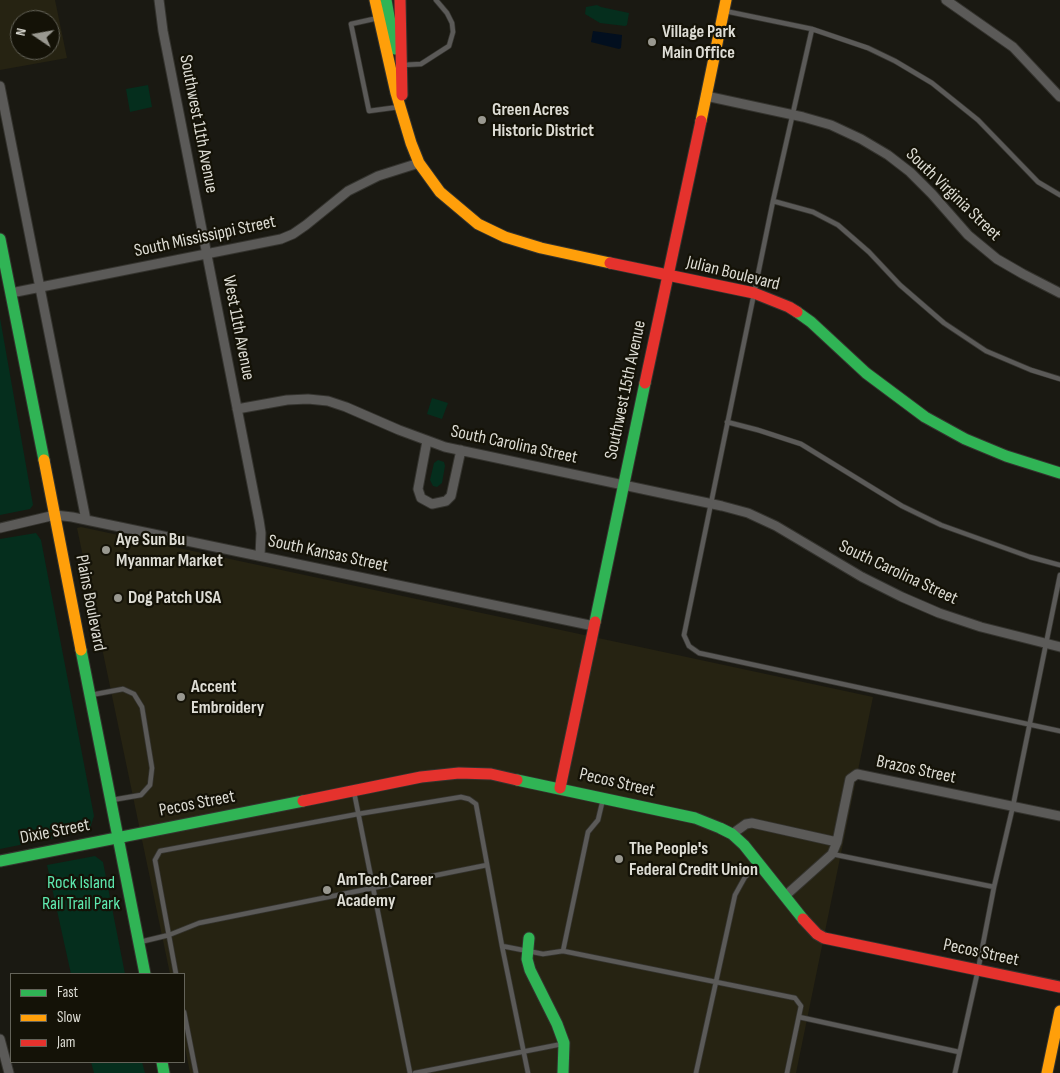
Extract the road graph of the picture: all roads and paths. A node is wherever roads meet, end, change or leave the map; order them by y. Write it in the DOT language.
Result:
graph roads {
  1 [pos="159,0"];
  2 [pos="375,0"];
  3 [pos="386,0"];
  4 [pos="400,0"];
  5 [pos="436,0"];
  6 [pos="946,0"];
  7 [pos="725,5"];
  8 [pos="379,18"];
  9 [pos="812,29"];
  10 [pos="402,64"];
  11 [pos="0,87"];
  12 [pos="706,96"];
  13 [pos="1060,97"];
  14 [pos="400,107"];
  15 [pos="792,115"];
  16 [pos="406,127"];
  17 [pos="419,163"];
  18 [pos="1060,195"];
  19 [pos="773,201"];
  20 [pos="0,239"];
  21 [pos="207,254"];
  22 [pos="668,275"];
  23 [pos="39,287"];
  24 [pos="754,293"];
  25 [pos="1060,293"];
  26 [pos="11,294"];
  27 [pos="1060,379"];
  28 [pos="237,409"];
  29 [pos="727,422"];
  30 [pos="427,441"];
  31 [pos="461,450"];
  32 [pos="1060,473"];
  33 [pos="624,484"];
  34 [pos="710,503"];
  35 [pos="55,515"];
  36 [pos="86,520"];
  37 [pos="0,528"];
  38 [pos="260,556"];
  39 [pos="1060,565"];
  40 [pos="1060,576"];
  41 [pos="594,626"];
  42 [pos="1046,644"];
  43 [pos="1060,647"];
  44 [pos="90,695"];
  45 [pos="1029,724"];
  46 [pos="1060,731"];
  47 [pos="560,788"];
  48 [pos="354,790"];
  49 [pos="603,797"];
  50 [pos="110,800"];
  51 [pos="1013,806"];
  52 [pos="358,814"];
  53 [pos="1060,816"];
  54 [pos="732,834"];
  55 [pos="118,838"];
  56 [pos="838,842"];
  57 [pos="832,854"];
  58 [pos="0,861"];
  59 [pos="760,863"];
  60 [pos="487,865"];
  61 [pos="373,887"];
  62 [pos="994,887"];
  63 [pos="785,896"];
  64 [pos="169,935"];
  65 [pos="529,938"];
  66 [pos="139,943"];
  67 [pos="502,946"];
  68 [pos="527,951"];
  69 [pos="562,951"];
  70 [pos="978,970"];
  71 [pos="145,973"];
  72 [pos="176,973"];
  73 [pos="716,982"];
  74 [pos="1060,987"];
  75 [pos="1060,1011"];
  76 [pos="185,1017"];
  77 [pos="799,1017"];
  78 [pos="0,1039"];
  79 [pos="564,1043"];
  80 [pos="524,1051"];
  81 [pos="959,1052"];
  82 [pos="10,1073"];
  83 [pos="196,1073"];
  84 [pos="410,1073"];
  85 [pos="415,1073"];
  86 [pos="528,1073"];
  87 [pos="563,1073"];
  88 [pos="696,1073"];
  89 [pos="787,1073"];
  90 [pos="955,1073"];
  91 [pos="1048,1073"];
  1 -- 21 [label="street, Southwest 11th Avenue"];
  2 -- 8 [label="main road, Julian Boulevard"];
  3 -- 10 [label="main road"];
  4 -- 10 [label="main road, Julian Boulevard"];
  5 -- 10 [label="lane"];
  6 -- 13 [label="street"];
  7 -- 9 [label="lane"];
  7 -- 12 [label="main road, Southwest 15th Avenue"];
  8 -- 14 [label="main road, Julian Boulevard"];
  8 -- 14 [label="lane"];
  9 -- 15 [label="lane"];
  9 -- 18 [label="lane"];
  10 -- 16 [label="main road, Julian Boulevard"];
  11 -- 23 [label="street"];
  12 -- 15 [label="street, South Virginia Street"];
  12 -- 22 [label="main road, Southwest 15th Avenue"];
  14 -- 16 [label="main road, Julian Boulevard"];
  15 -- 19 [label="lane"];
  15 -- 25 [label="street, South Virginia Street"];
  16 -- 17 [label="main road, Julian Boulevard"];
  17 -- 21 [label="street, South Mississippi Street"];
  17 -- 22 [label="main road, Julian Boulevard"];
  19 -- 24 [label="lane"];
  19 -- 27 [label="lane"];
  20 -- 26 [label="main road, Plains Boulevard"];
  21 -- 23 [label="street, South Mississippi Street"];
  21 -- 28 [label="street, West 11th Avenue"];
  22 -- 24 [label="main road, Julian Boulevard"];
  22 -- 33 [label="main road, Southwest 15th Avenue"];
  23 -- 26 [label="street, South Mississippi Street"];
  23 -- 36 [label="street"];
  24 -- 29 [label="lane"];
  24 -- 32 [label="main road, Julian Boulevard"];
  26 -- 35 [label="main road, Plains Boulevard"];
  28 -- 30 [label="street, South Carolina Street"];
  28 -- 38 [label="street"];
  29 -- 34 [label="lane"];
  29 -- 39 [label="lane"];
  30 -- 31 [label="street, South Carolina Street"];
  30 -- 31 [label="street"];
  31 -- 33 [label="street, South Carolina Street"];
  33 -- 34 [label="street, South Carolina Street"];
  33 -- 41 [label="main road, Southwest 15th Avenue"];
  34 -- 42 [label="street, South Carolina Street"];
  34 -- 45 [label="lane"];
  35 -- 36 [label="street, South Kansas Street"];
  35 -- 37 [label="street"];
  35 -- 44 [label="main road, Plains Boulevard"];
  36 -- 38 [label="street, South Kansas Street"];
  38 -- 41 [label="street, South Kansas Street"];
  40 -- 42 [label="lane"];
  41 -- 47 [label="main road, Southwest 15th Avenue"];
  42 -- 43 [label="street, South Carolina Street"];
  42 -- 45 [label="lane"];
  44 -- 50 [label="main road, Plains Boulevard"];
  44 -- 50 [label="lane"];
  45 -- 46 [label="lane"];
  45 -- 51 [label="lane"];
  47 -- 48 [label="main road, Pecos Street"];
  47 -- 49 [label="main road, Pecos Street"];
  48 -- 52 [label="lane"];
  48 -- 55 [label="main road, Pecos Street"];
  49 -- 54 [label="main road, Pecos Street"];
  49 -- 69 [label="lane"];
  50 -- 55 [label="main road, Plains Boulevard"];
  51 -- 53 [label="street, Brazos Street"];
  51 -- 56 [label="street, Brazos Street"];
  51 -- 62 [label="lane"];
  52 -- 60 [label="lane"];
  52 -- 61 [label="lane"];
  52 -- 64 [label="lane"];
  54 -- 56 [label="street"];
  54 -- 59 [label="main road, Pecos Street"];
  55 -- 58 [label="main road, Dixie Street"];
  55 -- 66 [label="main road, Plains Boulevard"];
  56 -- 57 [label="street, Brazos Street"];
  57 -- 62 [label="lane"];
  57 -- 63 [label="street"];
  59 -- 63 [label="main road, Pecos Street"];
  59 -- 73 [label="lane"];
  60 -- 61 [label="lane"];
  60 -- 67 [label="lane"];
  61 -- 64 [label="lane"];
  61 -- 84 [label="lane"];
  62 -- 70 [label="lane"];
  63 -- 70 [label="main road, Pecos Street"];
  64 -- 66 [label="lane"];
  64 -- 72 [label="lane"];
  65 -- 68 [label="main road"];
  66 -- 71 [label="main road, Plains Boulevard"];
  67 -- 68 [label="lane"];
  67 -- 80 [label="lane"];
  68 -- 69 [label="lane"];
  68 -- 79 [label="main road"];
  69 -- 73 [label="lane"];
  70 -- 74 [label="main road, Pecos Street"];
  70 -- 81 [label="lane"];
  73 -- 77 [label="lane"];
  73 -- 88 [label="lane"];
  75 -- 91 [label="main road"];
  76 -- 83 [label="lane"];
  77 -- 81 [label="lane"];
  77 -- 89 [label="lane"];
  78 -- 82 [label="street"];
  79 -- 80 [label="lane"];
  79 -- 87 [label="main road"];
  80 -- 85 [label="lane"];
  80 -- 86 [label="lane"];
  81 -- 90 [label="lane"];
}
